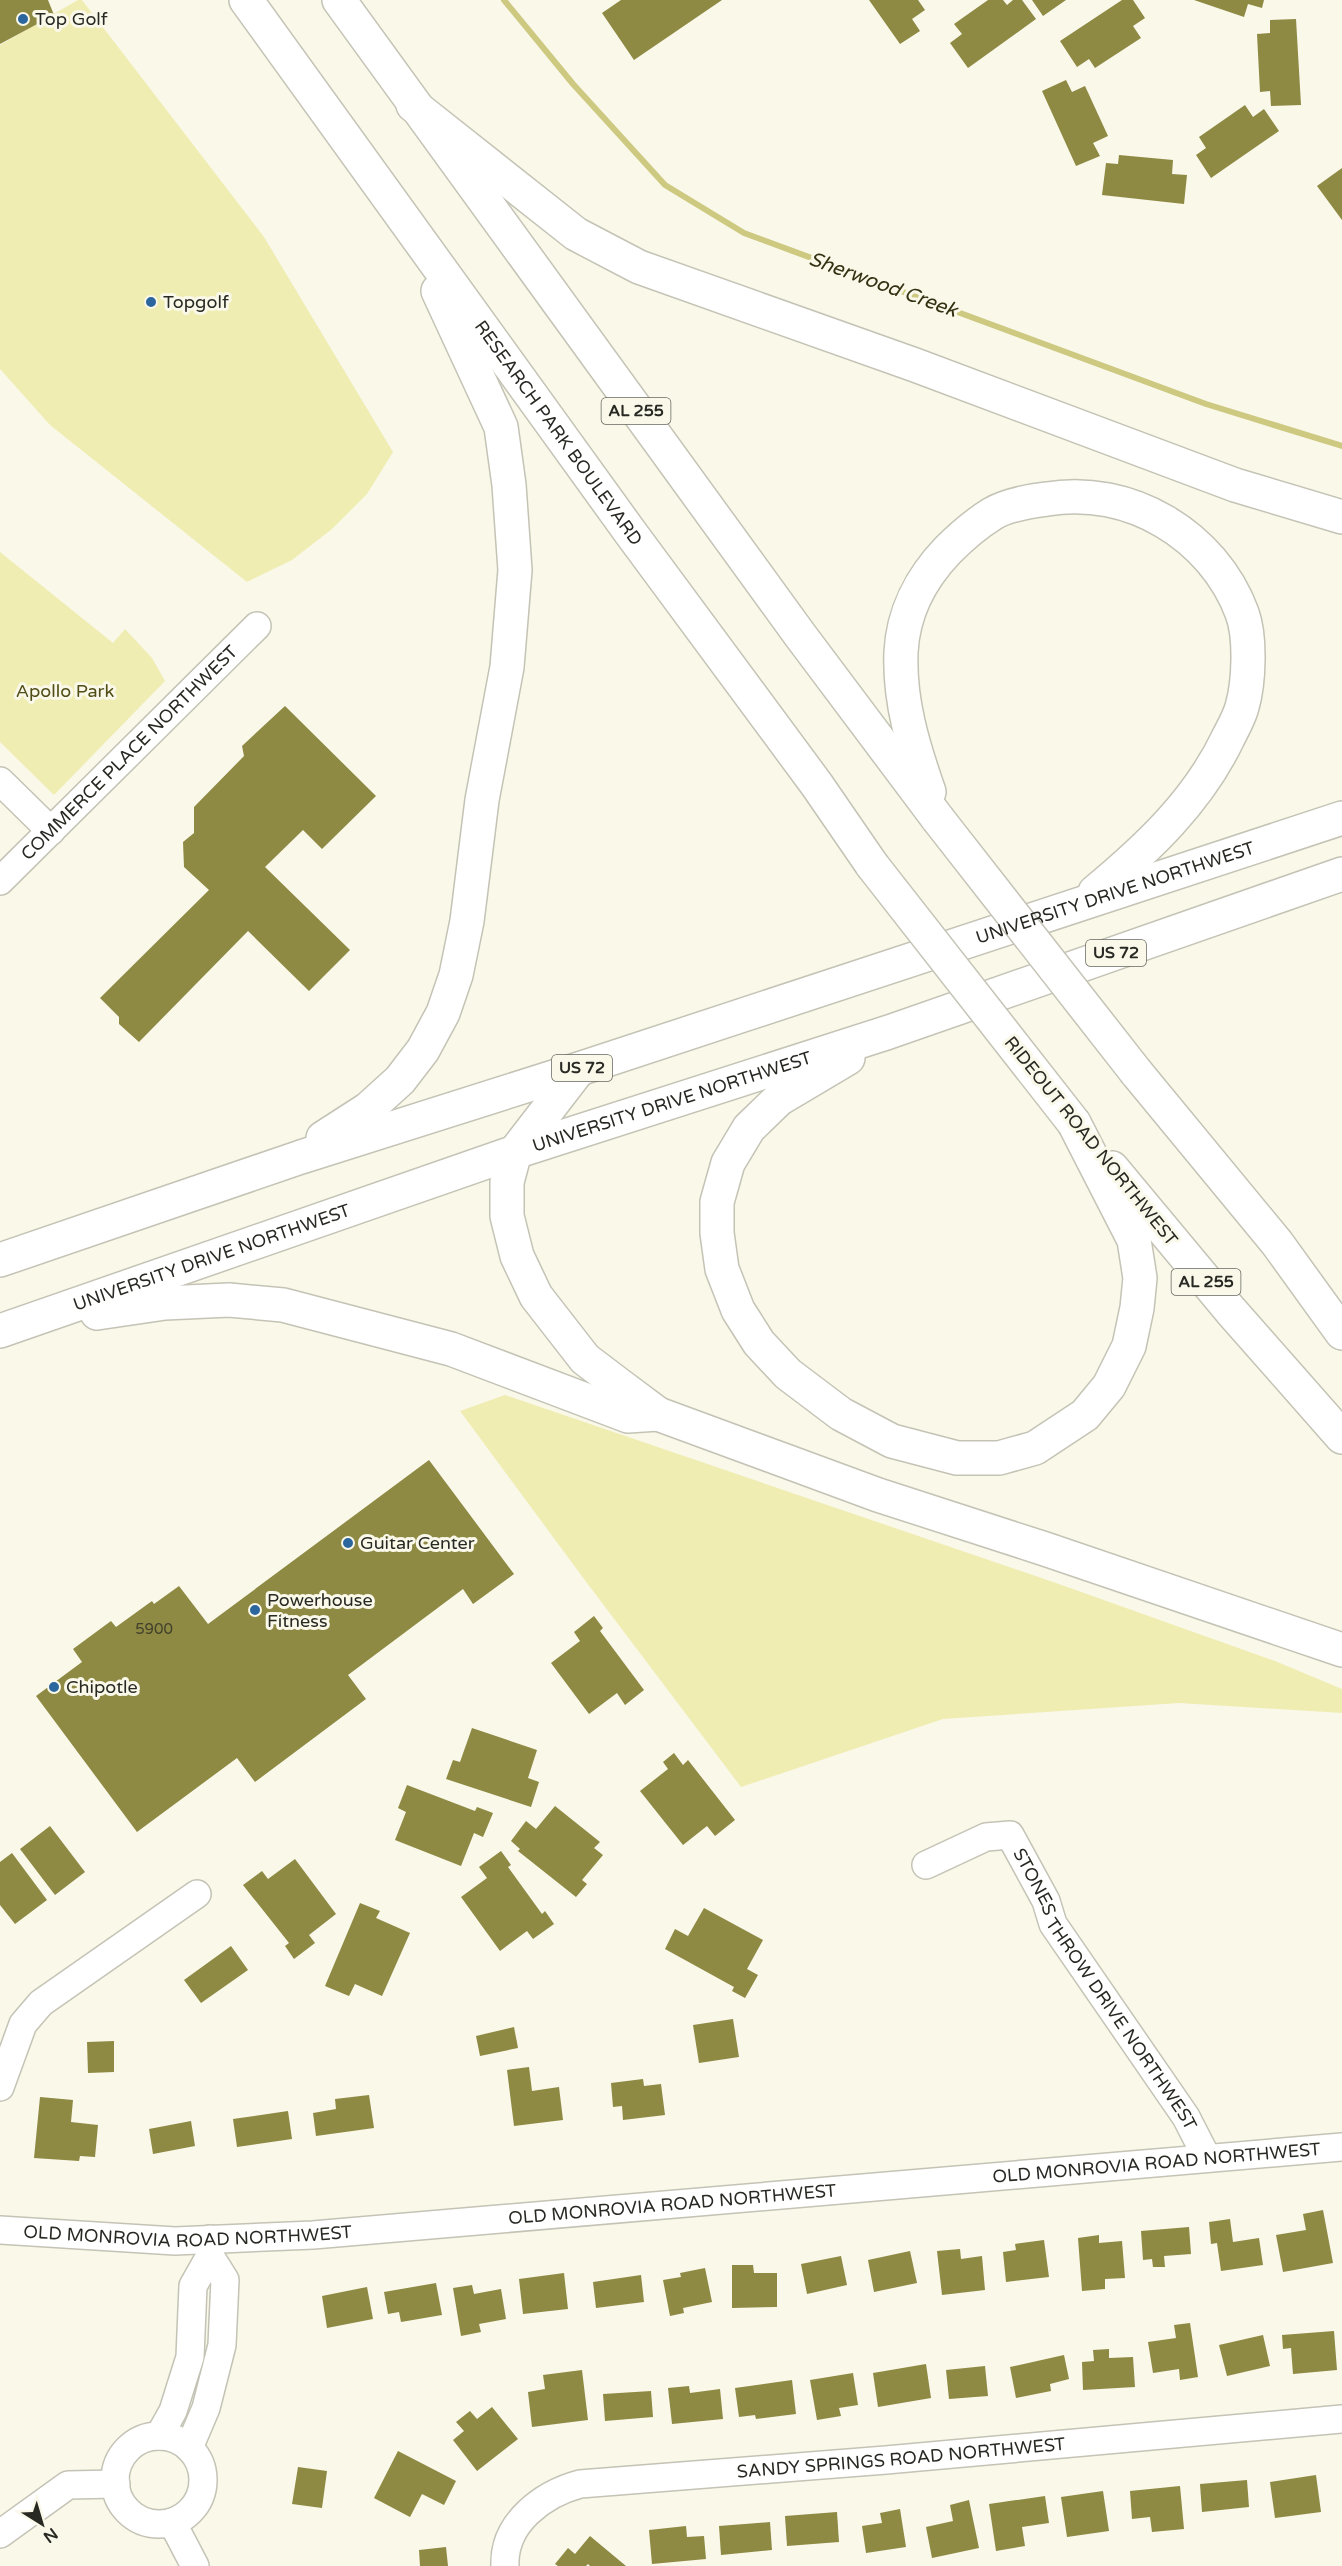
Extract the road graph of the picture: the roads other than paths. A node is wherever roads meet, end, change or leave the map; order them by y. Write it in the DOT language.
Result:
graph roads {
  1 [pos="246,0"];
  2 [pos="339,0"];
  3 [pos="413,105"];
  4 [pos="399,211"];
  5 [pos="1235,485"];
  6 [pos="1342,516"];
  7 [pos="1342,534"];
  8 [pos="257,626"];
  9 [pos="0,781"];
  10 [pos="1342,818"];
  11 [pos="938,819"];
  12 [pos="51,831"];
  13 [pos="872,865"];
  14 [pos="1342,874"];
  15 [pos="0,881"];
  16 [pos="1084,902"];
  17 [pos="889,1032"];
  18 [pos="579,1069"];
  19 [pos="1074,1123"];
  20 [pos="515,1152"];
  21 [pos="301,1157"];
  22 [pos="0,1260"];
  23 [pos="6,1329"];
  24 [pos="1342,1333"];
  25 [pos="658,1414"];
  26 [pos="1342,1437"];
  27 [pos="1342,1650"];
  28 [pos="926,1865"];
  29 [pos="197,1894"];
  30 [pos="0,2087"];
  31 [pos="1342,2147"];
  32 [pos="1207,2158"];
  33 [pos="0,2230"];
  34 [pos="210,2248"];
  35 [pos="1342,2418"];
  36 [pos="159,2436"];
  37 [pos="189,2448"];
  38 [pos="116,2484"];
  39 [pos="172,2522"];
  40 [pos="0,2534"];
  41 [pos="195,2566"];
  42 [pos="505,2566"];
  1 -- 4 [label="highway, RESEARCH PARK BOULEVARD / AL 255"];
  2 -- 3 [label="highway, AL 255"];
  3 -- 5 [label="highway"];
  3 -- 11 [label="highway, AL 255"];
  4 -- 13 [label="highway, RESEARCH PARK BOULEVARD / AL 255"];
  4 -- 21 [label="highway"];
  5 -- 6 [label="highway"];
  5 -- 7 [label="highway"];
  8 -- 12 [label="street, COMMERCE PLACE NORTHWEST"];
  9 -- 12 [label="street"];
  10 -- 16 [label="highway, UNIVERSITY DRIVE NORTHWEST / US 72"];
  11 -- 16 [label="highway"];
  11 -- 24 [label="highway, AL 255, bridge"];
  12 -- 15 [label="street, COMMERCE PLACE NORTHWEST"];
  13 -- 19 [label="highway, RIDEOUT ROAD NORTHWEST / AL 255, bridge"];
  14 -- 17 [label="highway, UNIVERSITY DRIVE NORTHWEST / US 72"];
  16 -- 18 [label="highway, UNIVERSITY DRIVE NORTHWEST / US 72"];
  17 -- 19 [label="highway"];
  17 -- 20 [label="highway, UNIVERSITY DRIVE NORTHWEST / US 72"];
  18 -- 20 [label="highway"];
  18 -- 21 [label="highway, UNIVERSITY DRIVE NORTHWEST / US 72"];
  19 -- 26 [label="highway, RIDEOUT ROAD NORTHWEST / AL 255"];
  20 -- 23 [label="highway, UNIVERSITY DRIVE NORTHWEST / US 72"];
  20 -- 25 [label="highway"];
  21 -- 22 [label="highway, UNIVERSITY DRIVE NORTHWEST / US 72"];
  23 -- 25 [label="highway"];
  25 -- 27 [label="highway"];
  28 -- 32 [label="street, STONES THROW DRIVE NORTHWEST"];
  29 -- 30 [label="street"];
  31 -- 32 [label="street, OLD MONROVIA ROAD NORTHWEST"];
  32 -- 34 [label="street, OLD MONROVIA ROAD NORTHWEST"];
  33 -- 34 [label="street, OLD MONROVIA ROAD NORTHWEST"];
  34 -- 36 [label="street"];
  34 -- 37 [label="street"];
  35 -- 42 [label="street, SANDY SPRINGS ROAD NORTHWEST"];
  36 -- 37 [label="street"];
  36 -- 38 [label="street"];
  37 -- 39 [label="street"];
  38 -- 39 [label="street"];
  38 -- 40 [label="street"];
  39 -- 41 [label="street"];
}
